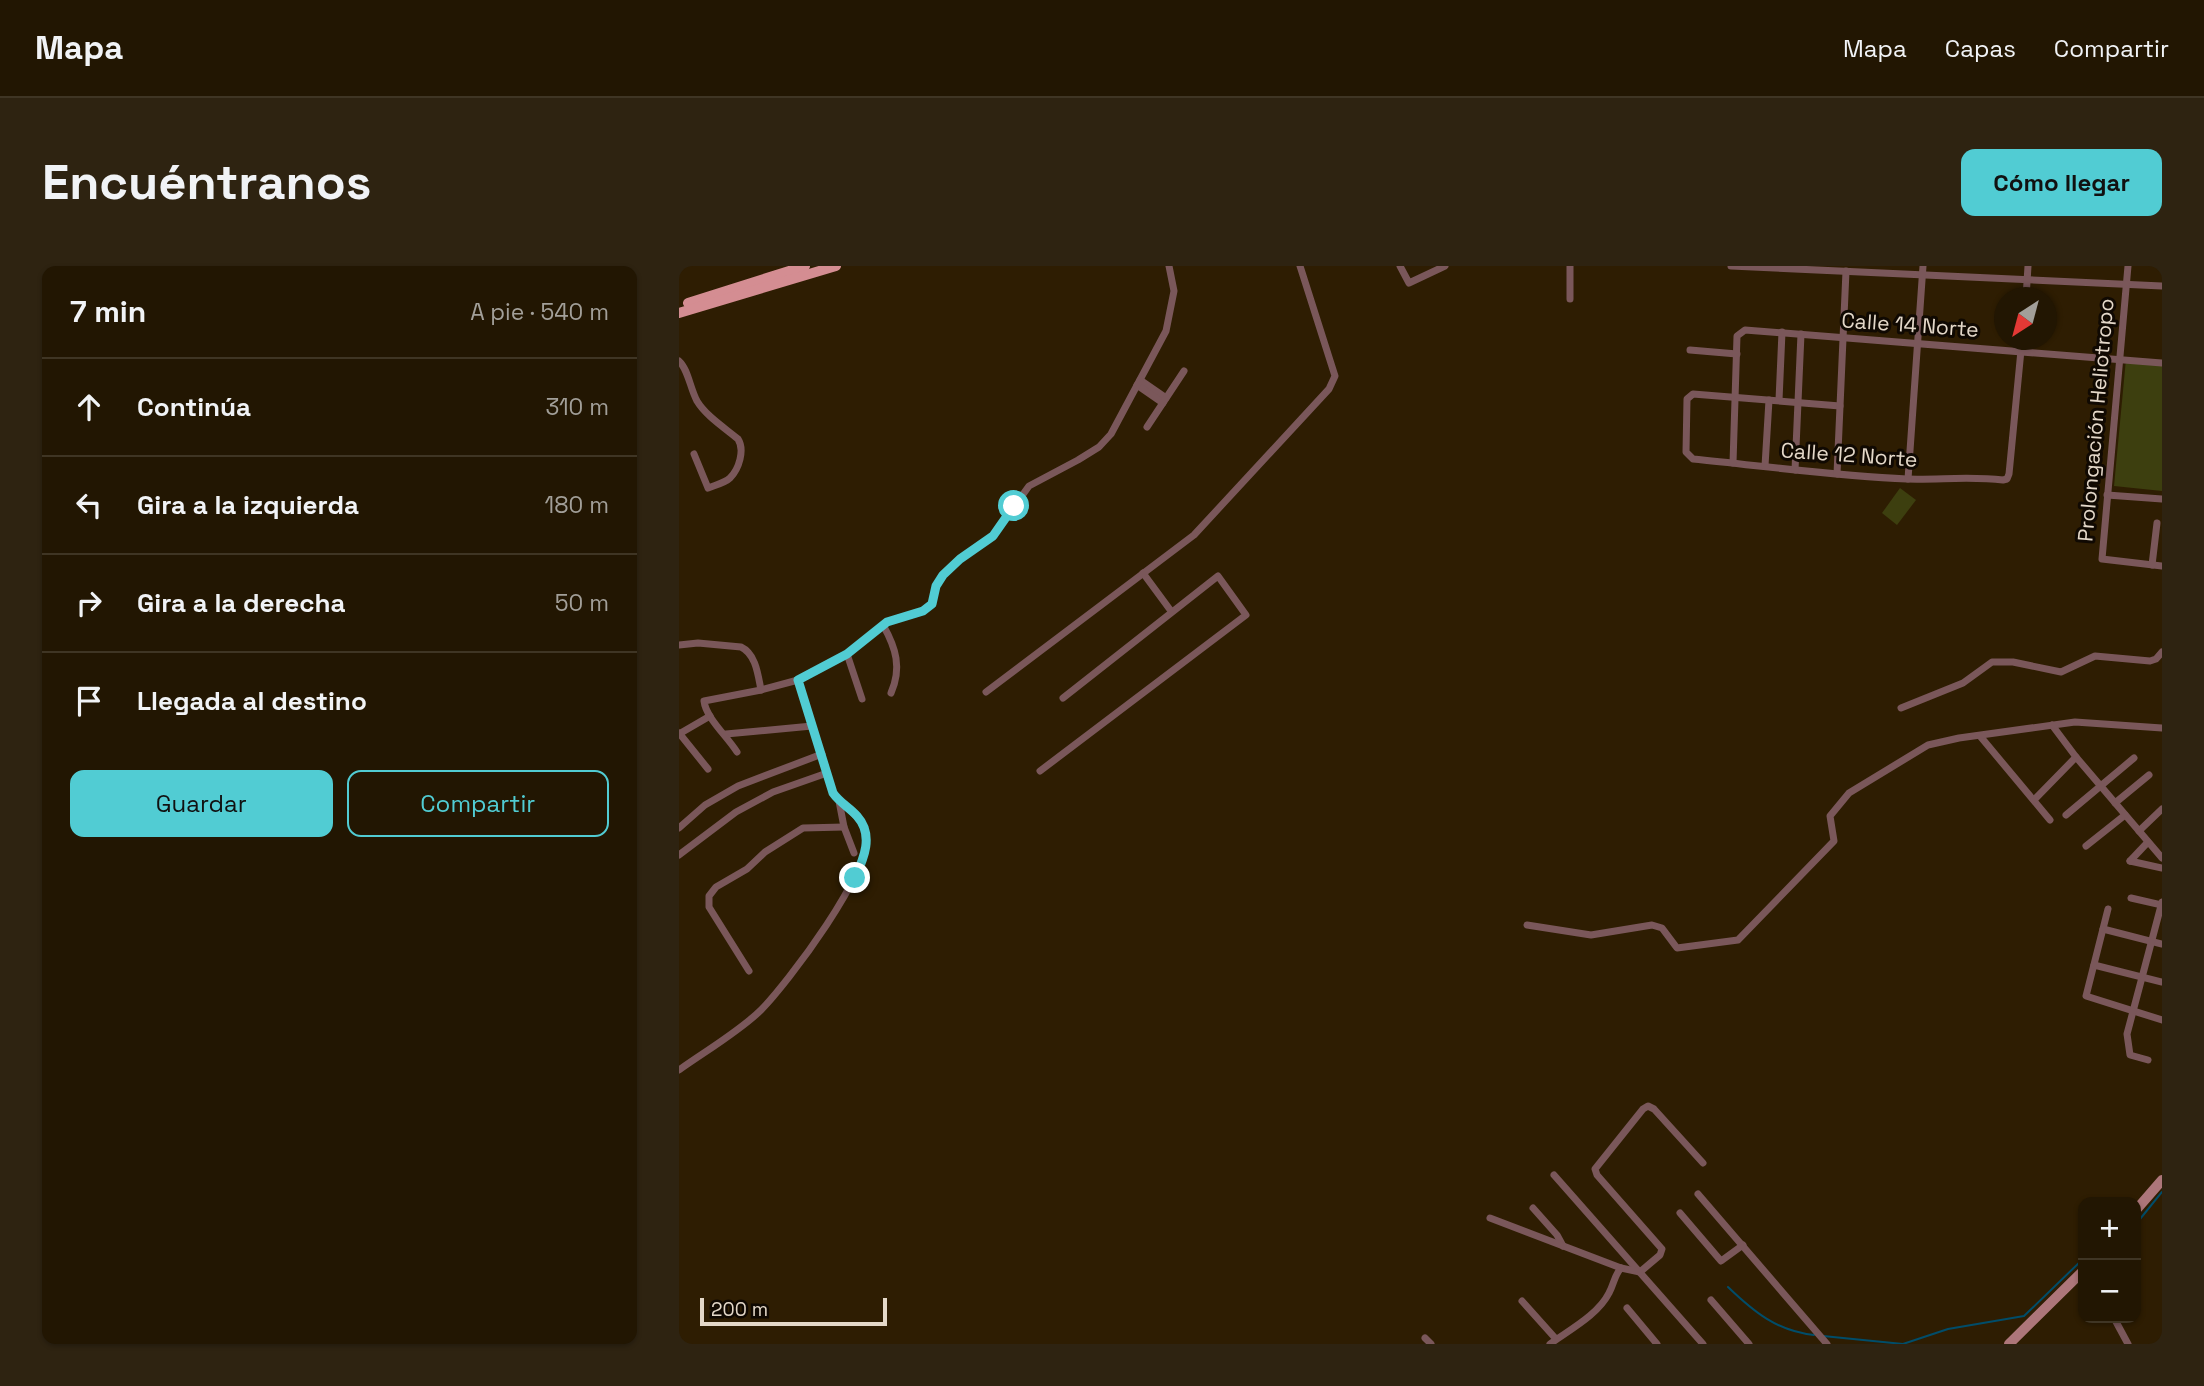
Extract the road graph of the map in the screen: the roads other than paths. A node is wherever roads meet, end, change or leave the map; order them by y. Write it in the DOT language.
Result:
graph roads {
  1 [pos="805,266"];
  2 [pos="1169,266"];
  3 [pos="1300,266"];
  4 [pos="1400,266"];
  5 [pos="1445,266"];
  6 [pos="1570,266"];
  7 [pos="1731,266"];
  8 [pos="2028,266"];
  9 [pos="2128,266"];
  10 [pos="828,267"];
  11 [pos="1765,267"];
  12 [pos="1922,270"];
  13 [pos="1846,271"];
  14 [pos="2028,279"];
  15 [pos="2126,283"];
  16 [pos="2162,286"];
  17 [pos="2027,287"];
  18 [pos="1570,299"];
  19 [pos="679,306"];
  20 [pos="679,313"];
  21 [pos="1782,332"];
  22 [pos="1801,334"];
  23 [pos="1843,337"];
  24 [pos="1917,343"];
  25 [pos="1994,348"];
  26 [pos="1690,350"];
  27 [pos="2021,350"];
  28 [pos="1737,354"];
  29 [pos="2119,358"];
  30 [pos="679,361"];
  31 [pos="2162,363"];
  32 [pos="1184,371"];
  33 [pos="683,375"];
  34 [pos="1138,383"];
  35 [pos="1735,397"];
  36 [pos="1165,400"];
  37 [pos="1769,400"];
  38 [pos="1779,400"];
  39 [pos="1798,402"];
  40 [pos="1840,406"];
  41 [pos="1147,427"];
  42 [pos="694,454"];
  43 [pos="1733,463"];
  44 [pos="1765,466"];
  45 [pos="1795,470"];
  46 [pos="1836,474"];
  47 [pos="1908,479"];
  48 [pos="2107,495"];
  49 [pos="2162,499"];
  50 [pos="2157,523"];
  51 [pos="2152,565"];
  52 [pos="2162,566"];
  53 [pos="1143,573"];
  54 [pos="1171,611"];
  55 [pos="883,625"];
  56 [pos="679,645"];
  57 [pos="2162,652"];
  58 [pos="847,654"];
  59 [pos="798,680"];
  60 [pos="761,690"];
  61 [pos="986,692"];
  62 [pos="891,693"];
  63 [pos="1063,698"];
  64 [pos="862,699"];
  65 [pos="1901,708"];
  66 [pos="710,716"];
  67 [pos="2052,725"];
  68 [pos="812,726"];
  69 [pos="2162,728"];
  70 [pos="679,734"];
  71 [pos="726,734"];
  72 [pos="1980,736"];
  73 [pos="737,752"];
  74 [pos="822,754"];
  75 [pos="2076,757"];
  76 [pos="2134,758"];
  77 [pos="708,769"];
  78 [pos="1040,771"];
  79 [pos="827,773"];
  80 [pos="2149,775"];
  81 [pos="2100,786"];
  82 [pos="2034,800"];
  83 [pos="839,801"];
  84 [pos="2115,803"];
  85 [pos="2162,809"];
  86 [pos="2125,814"];
  87 [pos="2066,815"];
  88 [pos="2050,820"];
  89 [pos="844,827"];
  90 [pos="679,828"];
  91 [pos="2139,831"];
  92 [pos="2148,842"];
  93 [pos="2086,846"];
  94 [pos="854,853"];
  95 [pos="679,855"];
  96 [pos="2162,858"];
  97 [pos="2162,868"];
  98 [pos="2131,898"];
  99 [pos="2162,904"];
  100 [pos="2108,909"];
  101 [pos="1527,925"];
  102 [pos="2103,929"];
  103 [pos="2152,942"];
  104 [pos="2162,944"];
  105 [pos="2094,965"];
  106 [pos="749,971"];
  107 [pos="2144,977"];
  108 [pos="2162,982"];
  109 [pos="2133,1012"];
  110 [pos="2162,1020"];
  111 [pos="2148,1060"];
  112 [pos="679,1070"];
  113 [pos="1703,1163"];
  114 [pos="1554,1175"];
  115 [pos="2162,1180"];
  116 [pos="1698,1194"];
  117 [pos="2141,1204"];
  118 [pos="1532,1209"];
  119 [pos="1679,1213"];
  120 [pos="1490,1218"];
  121 [pos="1743,1245"];
  122 [pos="1563,1246"];
  123 [pos="1621,1268"];
  124 [pos="1640,1272"];
  125 [pos="2078,1276"];
  126 [pos="1711,1300"];
  127 [pos="1522,1301"];
  128 [pos="1627,1308"];
  129 [pos="2117,1323"];
  130 [pos="1553,1341"];
  131 [pos="1657,1344"];
  132 [pos="1703,1344"];
  133 [pos="1749,1344"];
  134 [pos="1827,1344"];
  135 [pos="2009,1344"];
  136 [pos="2128,1344"];
  1 -- 19 [label="main road"];
  2 -- 34 [label="street"];
  3 -- 53 [label="street"];
  4 -- 5 [label="street"];
  6 -- 18 [label="street"];
  7 -- 11 [label="street"];
  8 -- 14 [label="street"];
  9 -- 15 [label="street, Prolongación Heliotropo"];
  10 -- 20 [label="main road"];
  11 -- 13 [label="street"];
  12 -- 13 [label="street"];
  12 -- 14 [label="street"];
  12 -- 24 [label="street"];
  13 -- 23 [label="street"];
  14 -- 15 [label="street"];
  14 -- 17 [label="street"];
  15 -- 16 [label="street"];
  15 -- 29 [label="street, Prolongación Heliotropo"];
  21 -- 22 [label="street, Calle 14 Norte"];
  21 -- 28 [label="street, Calle 14 Norte"];
  21 -- 38 [label="street"];
  22 -- 23 [label="street, Calle 14 Norte"];
  22 -- 39 [label="street"];
  23 -- 24 [label="street, Calle 14 Norte"];
  23 -- 40 [label="street"];
  24 -- 25 [label="street, Calle 14 Norte"];
  24 -- 47 [label="street"];
  26 -- 28 [label="street"];
  27 -- 29 [label="street, Calle 14 Norte"];
  27 -- 47 [label="street, Calle 12 Norte"];
  28 -- 35 [label="street"];
  29 -- 31 [label="street, Calle 14 Norte"];
  29 -- 48 [label="street, Prolongación Heliotropo"];
  30 -- 33 [label="street"];
  32 -- 36 [label="street"];
  33 -- 42 [label="street"];
  34 -- 36 [label="street"];
  34 -- 55 [label="street"];
  35 -- 37 [label="street"];
  35 -- 43 [label="street"];
  35 -- 43 [label="street, Calle 12 Norte"];
  36 -- 41 [label="street"];
  37 -- 38 [label="street"];
  37 -- 44 [label="street"];
  38 -- 39 [label="street"];
  39 -- 40 [label="street"];
  39 -- 45 [label="street"];
  40 -- 46 [label="street"];
  43 -- 44 [label="street, Calle 12 Norte"];
  44 -- 45 [label="street, Calle 12 Norte"];
  45 -- 46 [label="street, Calle 12 Norte"];
  46 -- 47 [label="street, Calle 12 Norte"];
  48 -- 49 [label="street"];
  48 -- 51 [label="street, Prolongación Heliotropo"];
  50 -- 51 [label="street"];
  51 -- 52 [label="street"];
  53 -- 54 [label="street"];
  53 -- 61 [label="street"];
  54 -- 63 [label="street"];
  54 -- 78 [label="street"];
  55 -- 58 [label="street"];
  55 -- 62 [label="street"];
  56 -- 60 [label="street"];
  57 -- 65 [label="street"];
  58 -- 59 [label="street"];
  58 -- 64 [label="street"];
  59 -- 60 [label="street"];
  59 -- 68 [label="street"];
  60 -- 66 [label="street"];
  66 -- 70 [label="street"];
  66 -- 71 [label="street"];
  67 -- 69 [label="street"];
  67 -- 72 [label="street"];
  67 -- 75 [label="street"];
  68 -- 71 [label="street"];
  68 -- 74 [label="street"];
  70 -- 77 [label="street"];
  71 -- 73 [label="street"];
  72 -- 82 [label="street"];
  72 -- 101 [label="street"];
  74 -- 79 [label="street"];
  74 -- 90 [label="street"];
  75 -- 81 [label="street"];
  75 -- 82 [label="street"];
  76 -- 81 [label="street"];
  79 -- 83 [label="street"];
  79 -- 95 [label="street"];
  80 -- 84 [label="street"];
  81 -- 84 [label="street"];
  81 -- 87 [label="street"];
  82 -- 88 [label="street"];
  83 -- 89 [label="street"];
  83 -- 112 [label="street"];
  84 -- 86 [label="street"];
  85 -- 91 [label="street"];
  86 -- 91 [label="street"];
  86 -- 93 [label="street"];
  89 -- 94 [label="street"];
  89 -- 106 [label="street"];
  91 -- 92 [label="street"];
  92 -- 96 [label="street"];
  92 -- 97 [label="street"];
  98 -- 99 [label="street"];
  99 -- 103 [label="street"];
  100 -- 102 [label="street"];
  102 -- 103 [label="street"];
  102 -- 105 [label="street"];
  103 -- 104 [label="street"];
  103 -- 107 [label="street"];
  105 -- 107 [label="street"];
  105 -- 109 [label="street"];
  107 -- 108 [label="street"];
  107 -- 109 [label="street"];
  109 -- 110 [label="street"];
  109 -- 111 [label="street"];
  113 -- 124 [label="street"];
  114 -- 124 [label="street"];
  115 -- 117 [label="street"];
  116 -- 121 [label="street"];
  118 -- 122 [label="street"];
  119 -- 121 [label="street"];
  120 -- 122 [label="street"];
  121 -- 134 [label="street"];
  122 -- 123 [label="street"];
  123 -- 124 [label="street"];
  123 -- 130 [label="street"];
  124 -- 132 [label="street"];
  125 -- 135 [label="street"];
  126 -- 133 [label="street"];
  127 -- 130 [label="street"];
  128 -- 131 [label="street"];
  129 -- 136 [label="street"];
}
